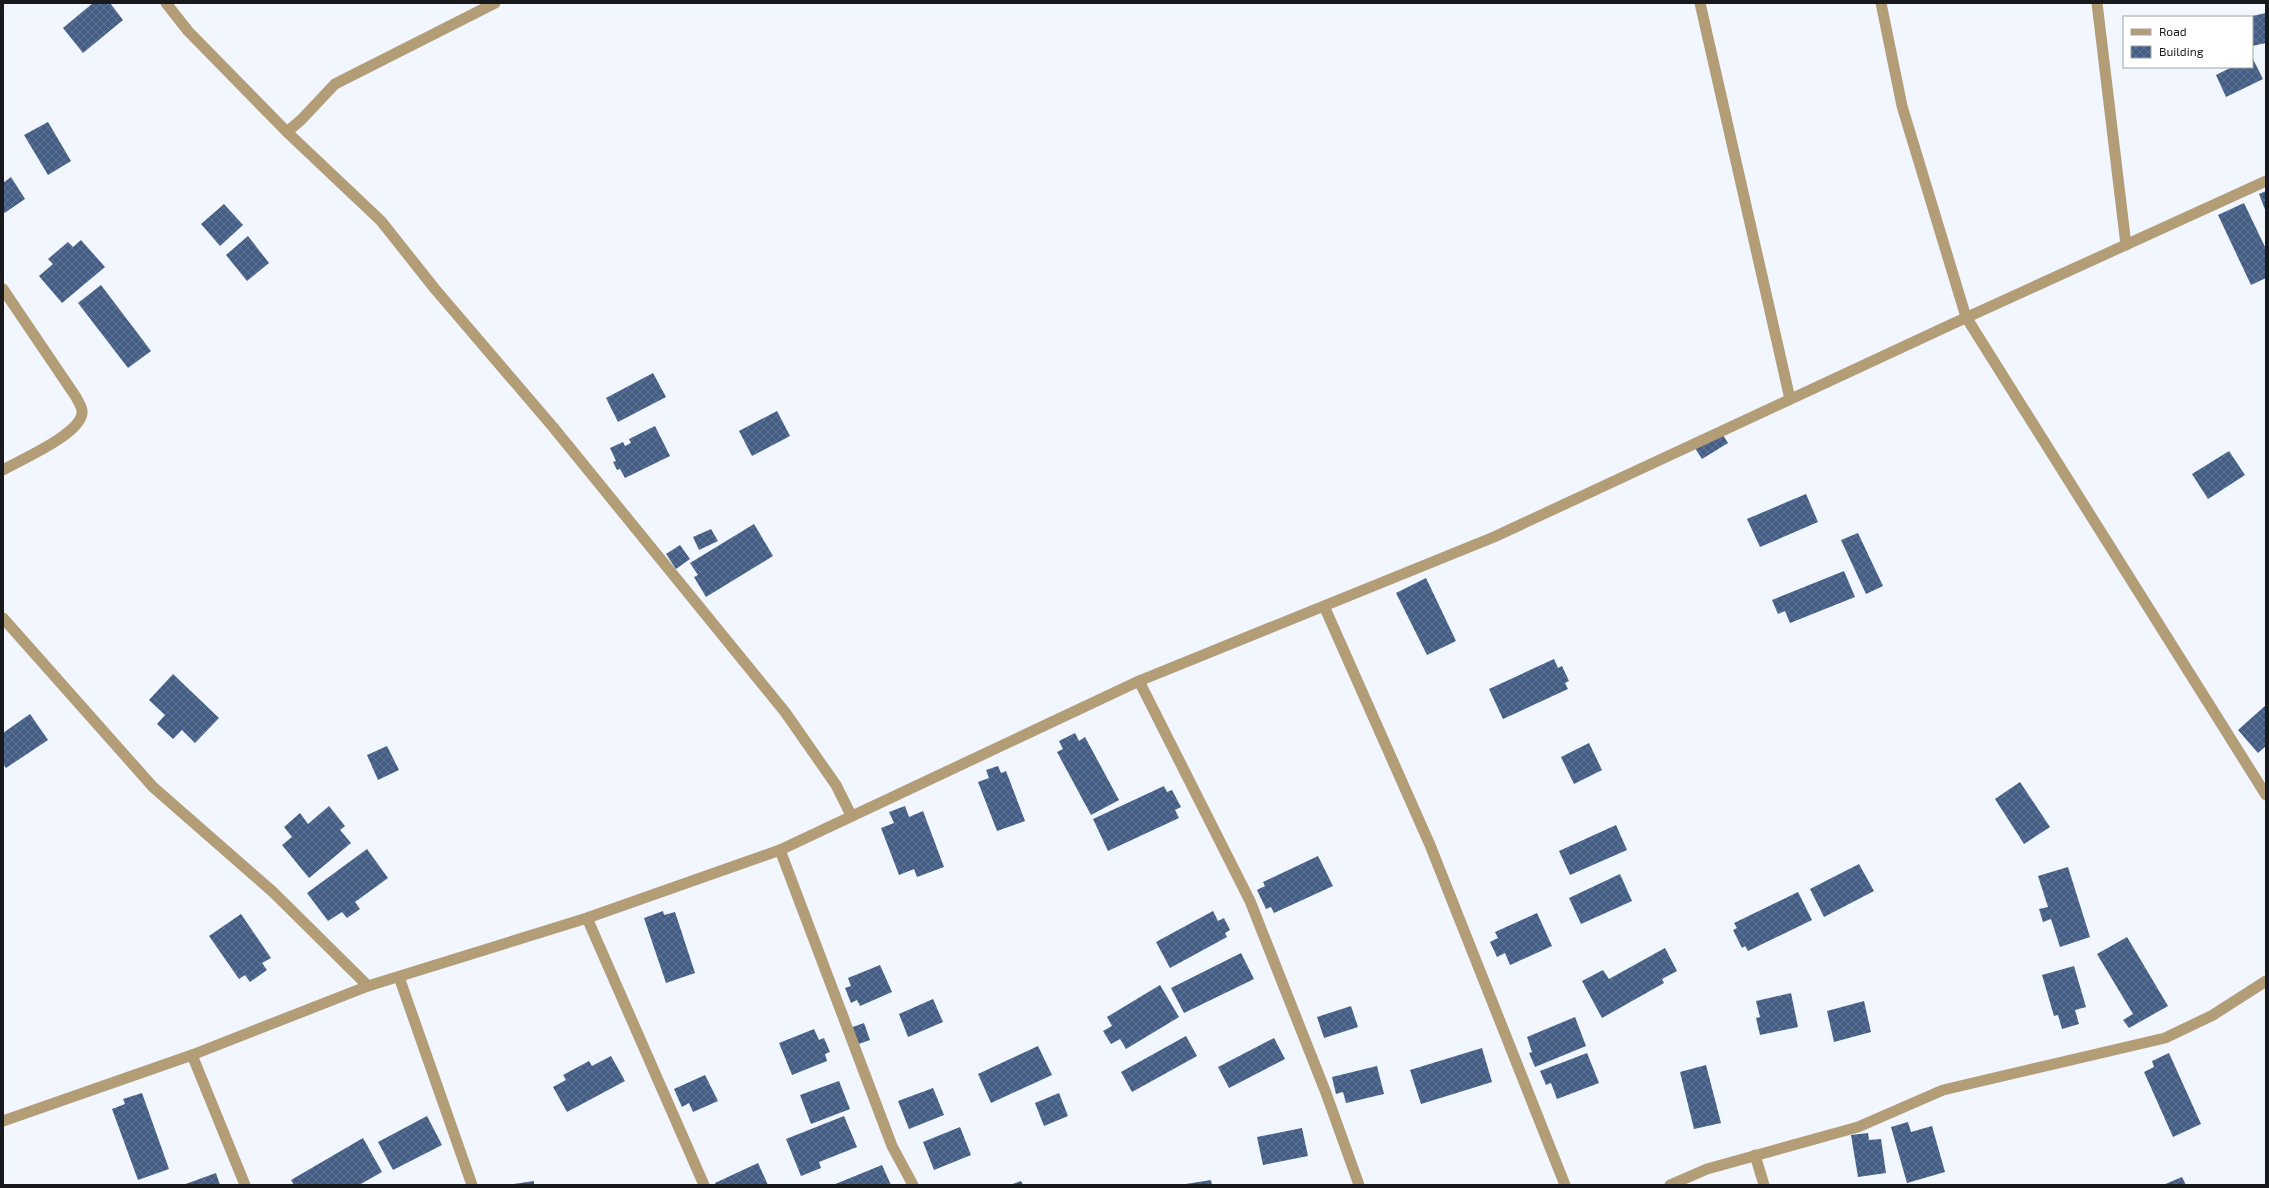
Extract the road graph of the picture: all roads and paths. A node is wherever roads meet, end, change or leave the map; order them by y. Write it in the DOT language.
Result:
graph roads {
  1 [pos="166,3"];
  2 [pos="495,3"];
  3 [pos="1700,3"];
  4 [pos="1881,3"];
  5 [pos="2097,3"];
  6 [pos="287,132"];
  7 [pos="2266,181"];
  8 [pos="2126,245"];
  9 [pos="3,290"];
  10 [pos="1966,317"];
  11 [pos="1790,399"];
  12 [pos="3,470"];
  13 [pos="1324,606"];
  14 [pos="3,618"];
  15 [pos="1139,680"];
  16 [pos="2266,795"];
  17 [pos="851,816"];
  18 [pos="780,850"];
  19 [pos="587,918"];
  20 [pos="399,977"];
  21 [pos="2266,981"];
  22 [pos="368,986"];
  23 [pos="192,1055"];
  24 [pos="3,1121"];
  25 [pos="1755,1154"];
  26 [pos="246,1185"];
  27 [pos="472,1185"];
  28 [pos="704,1185"];
  29 [pos="913,1185"];
  30 [pos="1359,1185"];
  31 [pos="1565,1185"];
  32 [pos="1670,1185"];
  33 [pos="1764,1185"];
  1 -- 6 [label="street"];
  2 -- 6 [label="street"];
  3 -- 11 [label="street"];
  4 -- 10 [label="street"];
  5 -- 8 [label="street"];
  6 -- 17 [label="street"];
  7 -- 8 [label="street"];
  8 -- 10 [label="street"];
  9 -- 12 [label="street"];
  10 -- 11 [label="street"];
  10 -- 16 [label="street"];
  11 -- 13 [label="street"];
  13 -- 15 [label="street"];
  13 -- 31 [label="street"];
  14 -- 22 [label="street"];
  15 -- 17 [label="street"];
  15 -- 30 [label="street"];
  17 -- 18 [label="street"];
  18 -- 19 [label="street"];
  18 -- 29 [label="street"];
  19 -- 20 [label="street"];
  19 -- 28 [label="street"];
  20 -- 22 [label="street"];
  20 -- 27 [label="street"];
  21 -- 25 [label="street"];
  22 -- 23 [label="street"];
  23 -- 24 [label="street"];
  23 -- 26 [label="street"];
  25 -- 32 [label="street"];
  25 -- 33 [label="street"];
}
